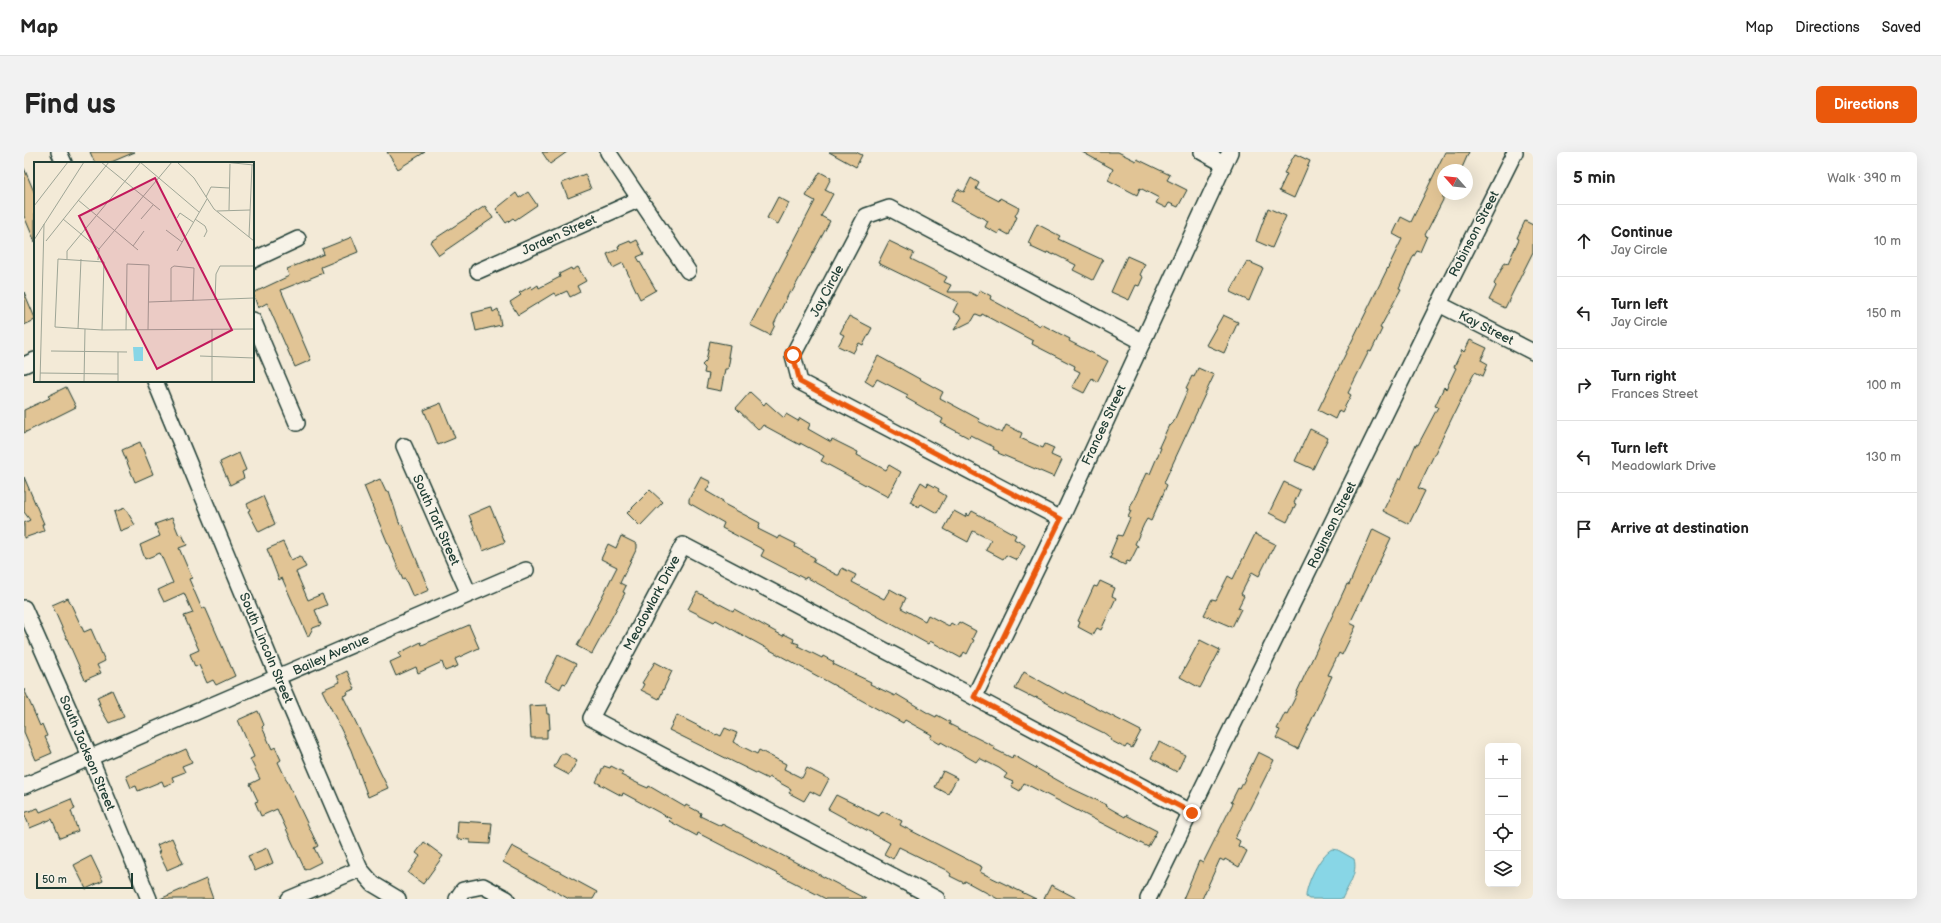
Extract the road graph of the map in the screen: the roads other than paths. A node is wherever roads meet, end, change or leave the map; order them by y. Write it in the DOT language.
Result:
graph roads {
  1 [pos="59,152"];
  2 [pos="608,152"];
  3 [pos="1202,152"];
  4 [pos="1515,152"];
  5 [pos="1227,158"];
  6 [pos="64,162"];
  7 [pos="640,199"];
  8 [pos="298,239"];
  9 [pos="254,260"];
  10 [pos="478,271"];
  11 [pos="688,271"];
  12 [pos="1439,304"];
  13 [pos="254,322"];
  14 [pos="1143,342"];
  15 [pos="1533,352"];
  16 [pos="34,360"];
  17 [pos="24,365"];
  18 [pos="155,382"];
  19 [pos="297,423"];
  20 [pos="404,446"];
  21 [pos="1061,519"];
  22 [pos="526,570"];
  23 [pos="469,594"];
  24 [pos="24,608"];
  25 [pos="278,678"];
  26 [pos="974,697"];
  27 [pos="90,757"];
  28 [pos="24,786"];
  29 [pos="1192,813"];
  30 [pos="360,869"];
  31 [pos="149,899"];
  32 [pos="289,899"];
  33 [pos="398,899"];
  34 [pos="457,899"];
  35 [pos="507,899"];
  36 [pos="937,899"];
  37 [pos="1148,899"];
  1 -- 6 [label="street"];
  2 -- 7 [label="street"];
  3 -- 5 [label="street"];
  4 -- 12 [label="street, Robinson Street"];
  5 -- 14 [label="street, Frances Street"];
  7 -- 10 [label="street, Jorden Street"];
  7 -- 11 [label="street"];
  8 -- 9 [label="street"];
  12 -- 15 [label="street, Kay Street"];
  12 -- 29 [label="street, Robinson Street"];
  13 -- 19 [label="street"];
  14 -- 21 [label="street, Frances Street"];
  14 -- 21 [label="street, Jay Circle"];
  16 -- 17 [label="street"];
  18 -- 25 [label="street, South Lincoln Street"];
  20 -- 23 [label="street, South Taft Street"];
  21 -- 26 [label="street, Frances Street"];
  22 -- 23 [label="street, Bailey Avenue"];
  23 -- 25 [label="street, Bailey Avenue"];
  24 -- 27 [label="street, South Jackson Street"];
  25 -- 27 [label="street, Bailey Avenue"];
  25 -- 30 [label="street, South Lincoln Street"];
  26 -- 29 [label="street, Meadowlark Drive"];
  26 -- 36 [label="street, Meadowlark Drive"];
  27 -- 28 [label="street, Bailey Avenue"];
  27 -- 31 [label="street, South Jackson Street"];
  29 -- 37 [label="street, Robinson Street"];
  30 -- 32 [label="street"];
  30 -- 33 [label="street, South Lincoln Street"];
  34 -- 35 [label="street"];
}
